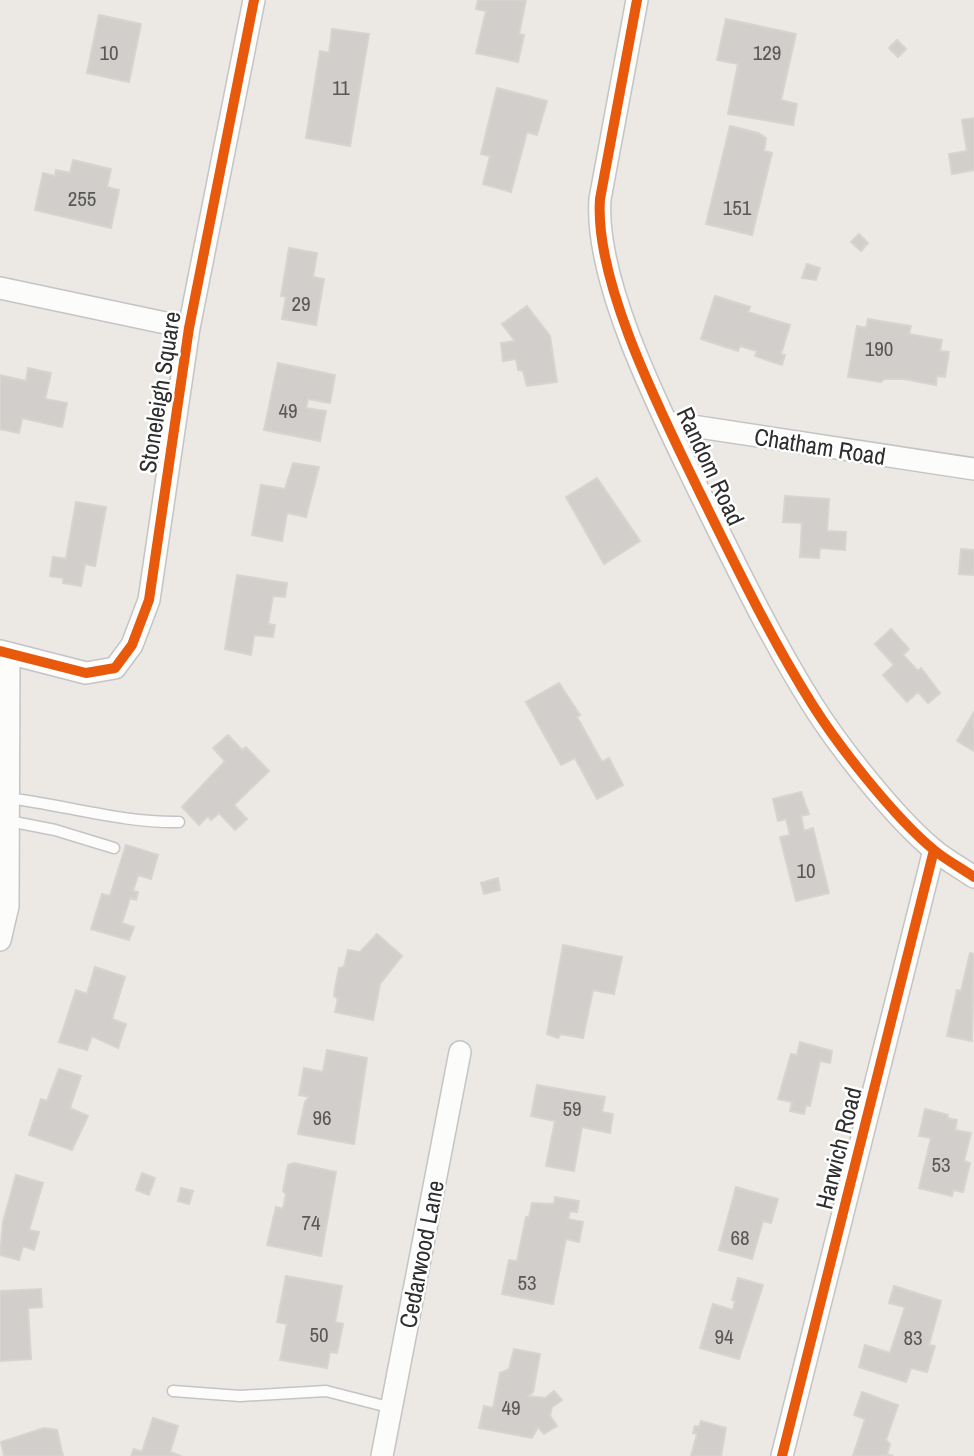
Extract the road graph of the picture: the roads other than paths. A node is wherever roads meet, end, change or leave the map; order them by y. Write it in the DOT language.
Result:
graph roads {
  1 [pos="254,0"];
  2 [pos="637,0"];
  3 [pos="0,288"];
  4 [pos="189,328"];
  5 [pos="666,422"];
  6 [pos="974,469"];
  7 [pos="4,653"];
  8 [pos="8,798"];
  9 [pos="9,821"];
  10 [pos="179,822"];
  11 [pos="114,848"];
  12 [pos="934,850"];
  13 [pos="974,877"];
  14 [pos="0,940"];
  15 [pos="460,1052"];
  16 [pos="173,1391"];
  17 [pos="392,1408"];
  18 [pos="383,1456"];
  19 [pos="782,1456"];
  1 -- 4 [label="street, Stoneleigh Square"];
  2 -- 5 [label="street, Random Road"];
  3 -- 4 [label="street, Stoneleigh Square"];
  4 -- 7 [label="street, Stoneleigh Square"];
  5 -- 6 [label="street, Chatham Road"];
  5 -- 12 [label="street, Random Road"];
  7 -- 8 [label="street"];
  8 -- 9 [label="street"];
  8 -- 10 [label="lane"];
  9 -- 11 [label="lane"];
  9 -- 14 [label="street"];
  12 -- 13 [label="street, Random Road"];
  12 -- 19 [label="street, Harwich Road"];
  15 -- 17 [label="street, Cedarwood Lane"];
  16 -- 17 [label="lane"];
  17 -- 18 [label="street, Cedarwood Lane"];
}
